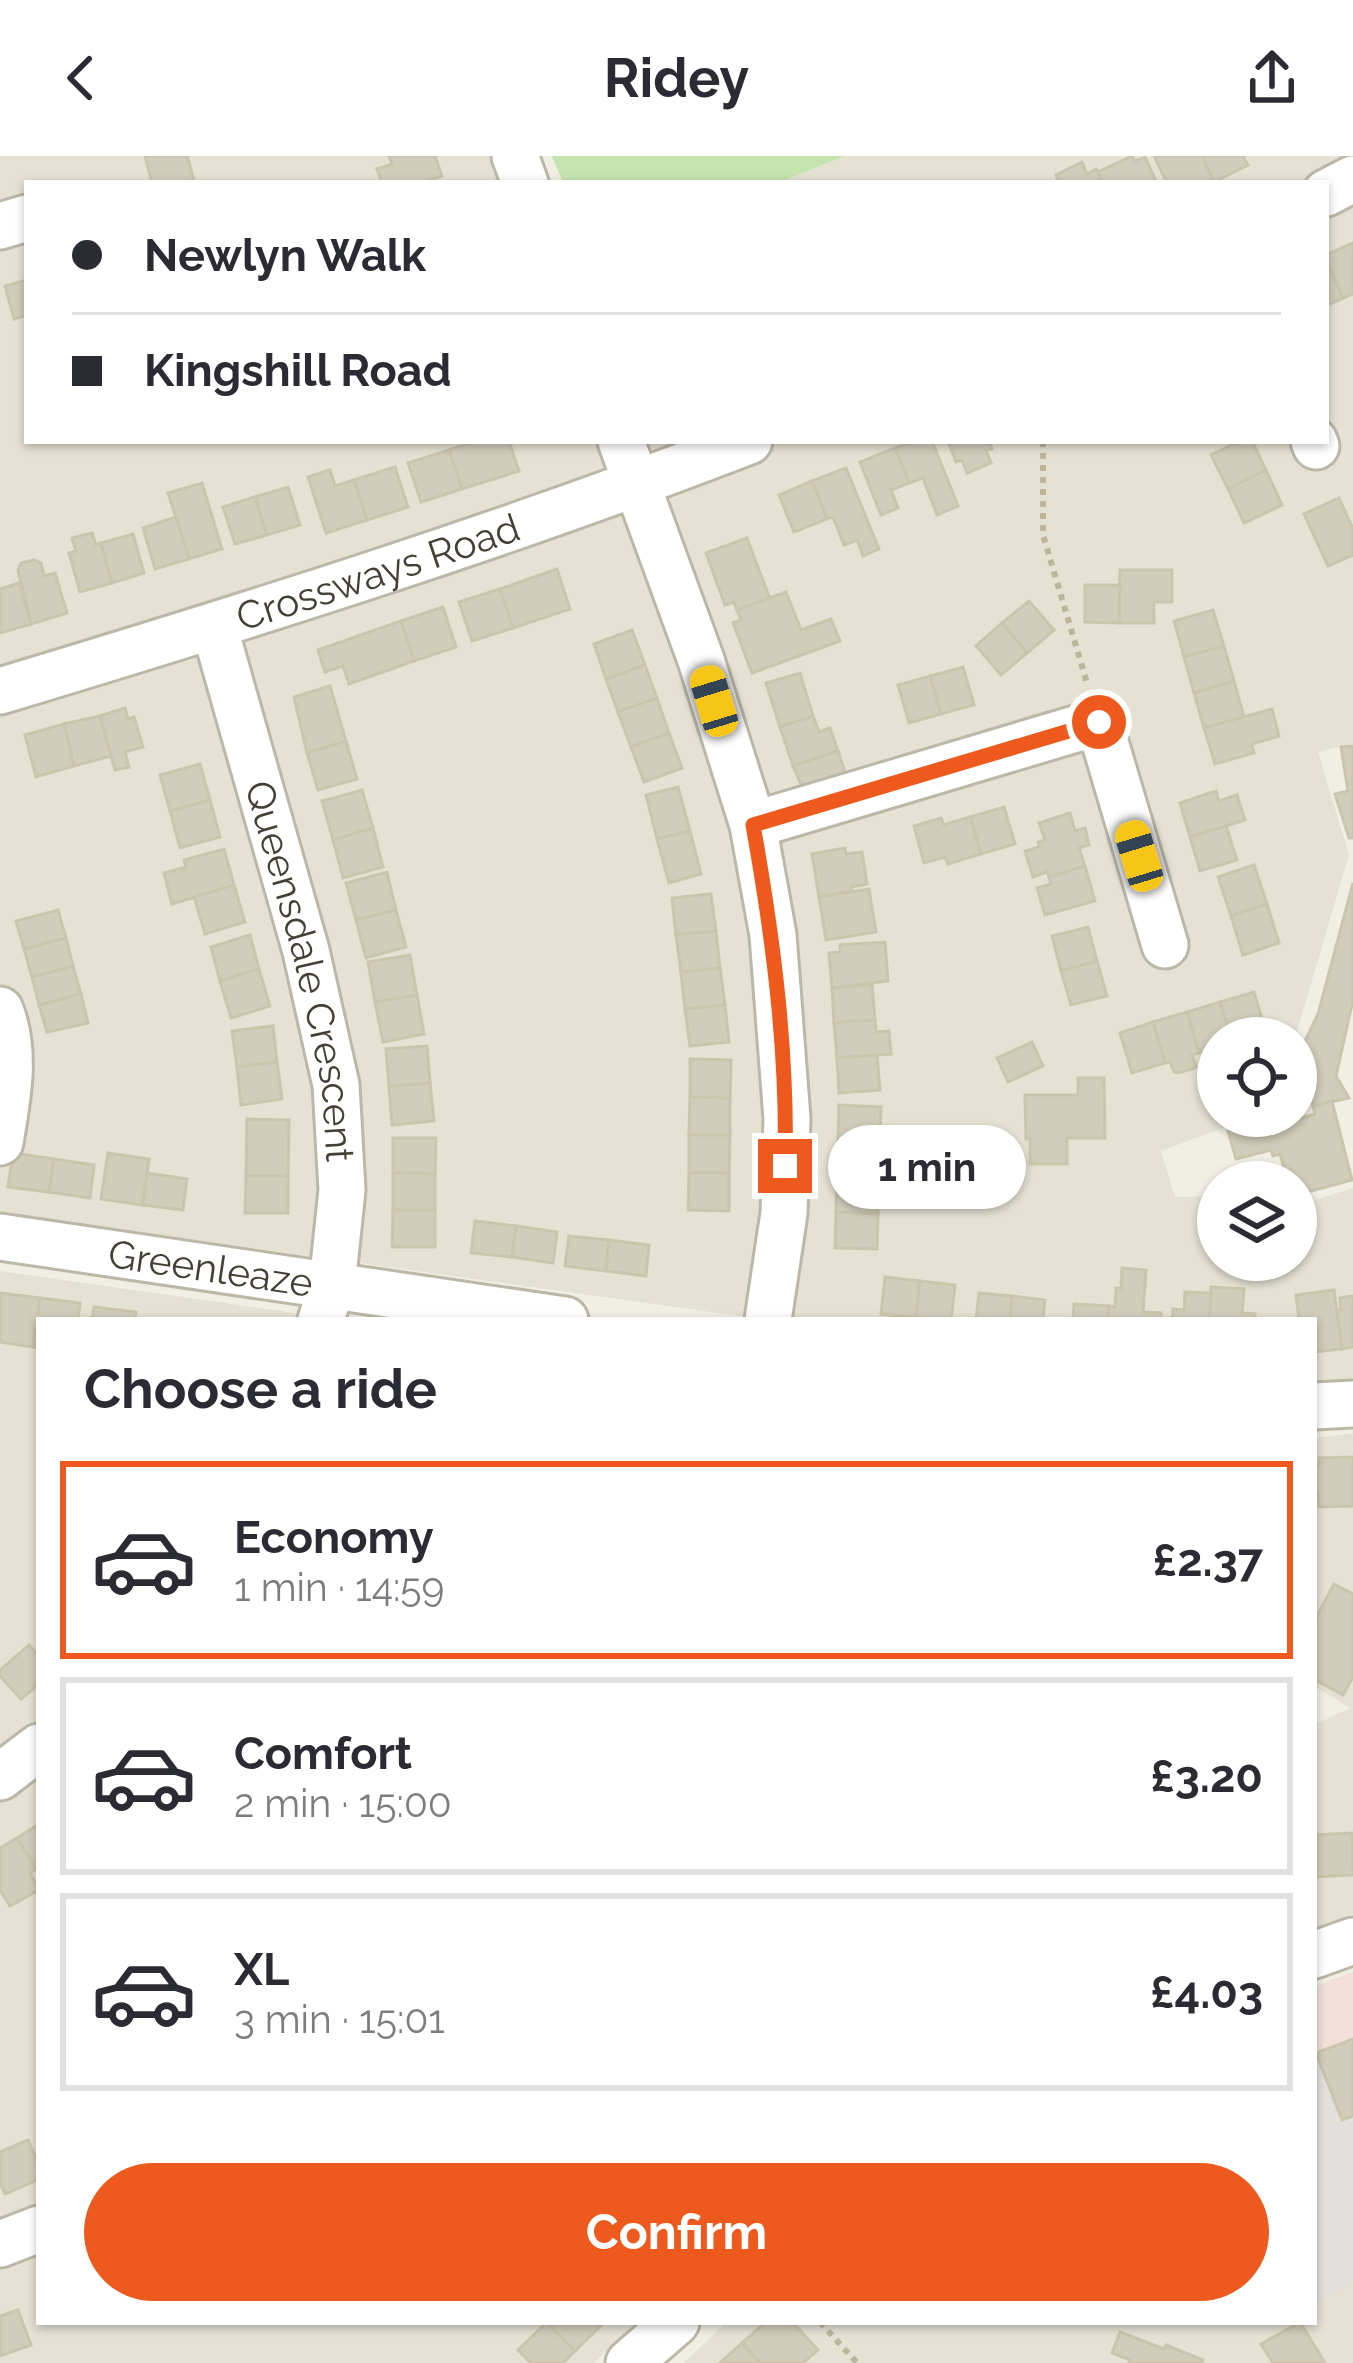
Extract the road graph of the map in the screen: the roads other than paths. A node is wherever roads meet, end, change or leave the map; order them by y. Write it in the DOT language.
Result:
graph roads {
  1 [pos="622,444"];
  2 [pos="740,444"];
  3 [pos="637,484"];
  4 [pos="214,626"];
  5 [pos="0,691"];
  6 [pos="753,825"];
  7 [pos="1165,945"];
  8 [pos="0,1010"];
  9 [pos="0,1142"];
  10 [pos="0,1237"];
  11 [pos="326,1303"];
  12 [pos="523,1317"];
  13 [pos="768,1317"];
  14 [pos="1353,1405"];
  15 [pos="1317,1406"];
  16 [pos="36,1749"];
  17 [pos="0,1777"];
  18 [pos="1353,1941"];
  19 [pos="1317,1954"];
  20 [pos="36,2230"];
  21 [pos="0,2244"];
  22 [pos="673,2325"];
  23 [pos="629,2363"];
  1 -- 3 [label="street"];
  2 -- 3 [label="street, Crossways Road"];
  3 -- 4 [label="street, Crossways Road"];
  3 -- 6 [label="street"];
  4 -- 5 [label="street, Crossways Road"];
  4 -- 11 [label="street, Queensdale Crescent"];
  6 -- 7 [label="street"];
  6 -- 13 [label="street"];
  8 -- 9 [label="street"];
  10 -- 11 [label="street, Greenleaze"];
  11 -- 12 [label="street, Greenleaze"];
  14 -- 15 [label="street"];
  16 -- 17 [label="street"];
  18 -- 19 [label="street"];
  20 -- 21 [label="street"];
  22 -- 23 [label="street"];
}
